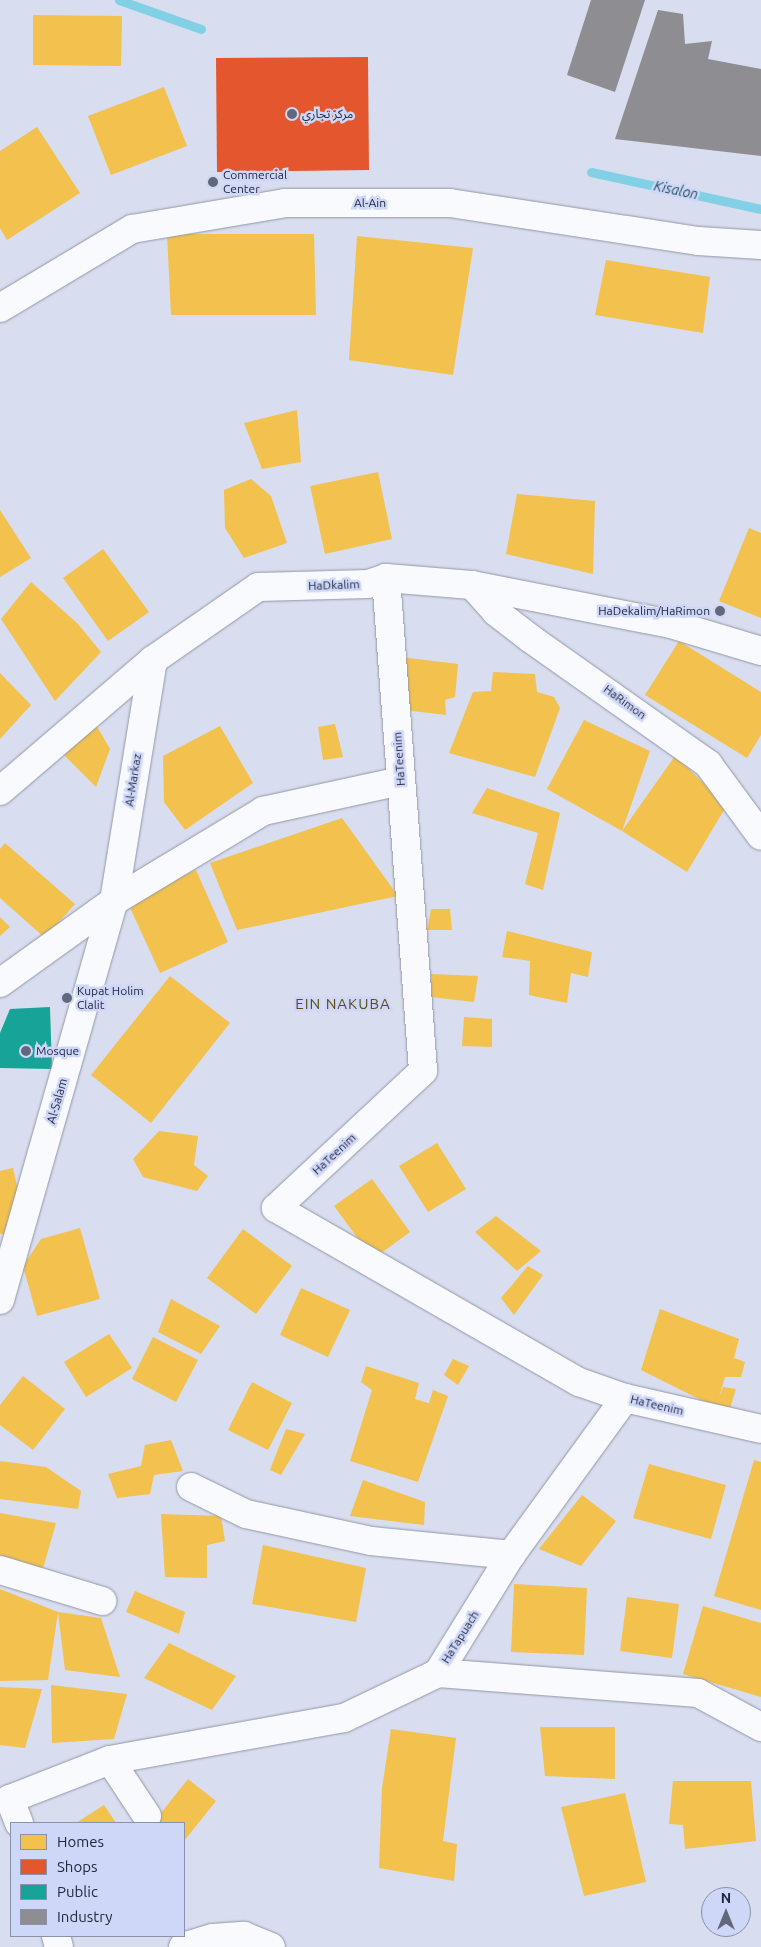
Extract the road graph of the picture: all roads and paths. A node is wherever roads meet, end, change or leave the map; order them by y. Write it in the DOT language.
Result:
graph roads {
  1 [pos="761,245"];
  2 [pos="0,308"];
  3 [pos="386,578"];
  4 [pos="472,585"];
  5 [pos="761,651"];
  6 [pos="152,660"];
  7 [pos="401,781"];
  8 [pos="0,791"];
  9 [pos="761,836"];
  10 [pos="114,901"];
  11 [pos="0,982"];
  12 [pos="0,1300"];
  13 [pos="625,1398"];
  14 [pos="761,1429"];
  15 [pos="191,1487"];
  16 [pos="510,1555"];
  17 [pos="0,1570"];
  18 [pos="102,1601"];
  19 [pos="438,1674"];
  20 [pos="761,1727"];
  21 [pos="110,1760"];
  22 [pos="146,1816"];
  23 [pos="19,1822"];
  24 [pos="183,1947"];
  25 [pos="271,1947"];
  1 -- 2 [label="street, Al-Ain"];
  3 -- 4 [label="street, HaDkalim"];
  3 -- 6 [label="street, HaDkalim"];
  3 -- 7 [label="street, HaTeenim"];
  4 -- 5 [label="street, HaDkalim"];
  4 -- 9 [label="street, HaRimon"];
  6 -- 8 [label="street, HaDkalim"];
  6 -- 10 [label="street, Al-Markaz"];
  7 -- 10 [label="street"];
  7 -- 13 [label="street, HaTeenim"];
  10 -- 11 [label="street"];
  10 -- 12 [label="street, Al-Salam"];
  13 -- 14 [label="street, HaTeenim"];
  13 -- 16 [label="street, HaTapuach"];
  15 -- 16 [label="street"];
  16 -- 19 [label="street, HaTapuach"];
  17 -- 18 [label="street"];
  19 -- 20 [label="street"];
  19 -- 21 [label="street, HaTapuach"];
  21 -- 22 [label="street"];
  21 -- 23 [label="street, HaTapuach"];
  24 -- 25 [label="street"];
}
